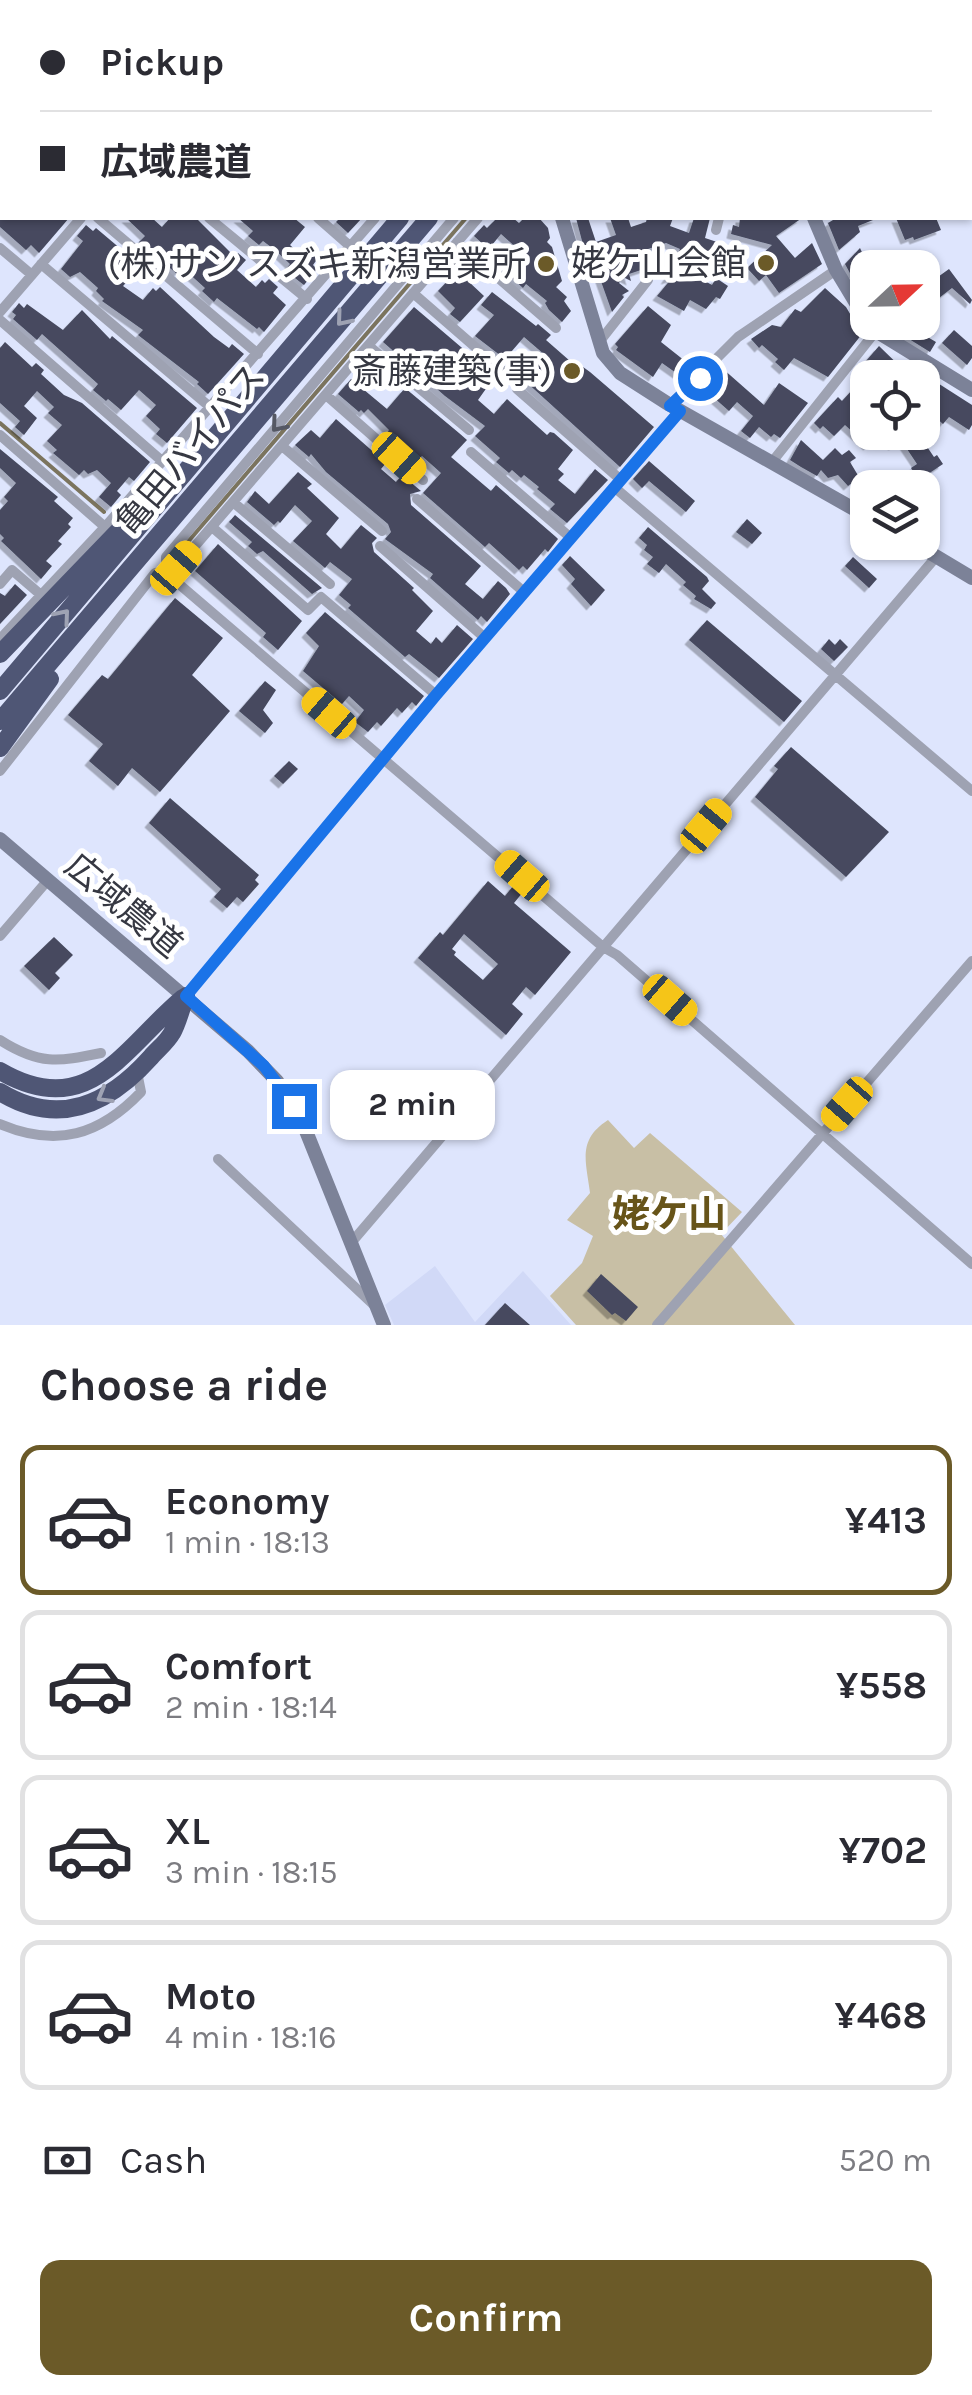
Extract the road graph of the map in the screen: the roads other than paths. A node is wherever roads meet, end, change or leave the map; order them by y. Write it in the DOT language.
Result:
graph roads {
  1 [pos="78,220"];
  2 [pos="100,220"];
  3 [pos="212,220"];
  4 [pos="320,220"];
  5 [pos="373,220"];
  6 [pos="398,220"];
  7 [pos="426,220"];
  8 [pos="452,220"];
  9 [pos="476,220"];
  10 [pos="563,220"];
  11 [pos="718,220"];
  12 [pos="815,220"];
  13 [pos="716,230"];
  14 [pos="457,242"];
  15 [pos="351,247"];
  16 [pos="0,248"];
  17 [pos="41,264"];
  18 [pos="836,270"];
  19 [pos="32,275"];
  20 [pos="648,280"];
  21 [pos="414,292"];
  22 [pos="850,297"];
  23 [pos="307,299"];
  24 [pos="0,312"];
  25 [pos="0,320"];
  26 [pos="556,328"];
  27 [pos="869,340"];
  28 [pos="892,340"];
  29 [pos="600,342"];
  30 [pos="370,346"];
  31 [pos="258,354"];
  32 [pos="970,384"];
  33 [pos="326,395"];
  34 [pos="210,407"];
  35 [pos="675,408"];
  36 [pos="469,430"];
  37 [pos="0,434"];
  38 [pos="282,446"];
  39 [pos="472,452"];
  40 [pos="162,461"];
  41 [pos="772,462"];
  42 [pos="188,466"];
  43 [pos="423,480"];
  44 [pos="618,484"];
  45 [pos="418,499"];
  46 [pos="233,502"];
  47 [pos="850,507"];
  48 [pos="105,526"];
  49 [pos="212,527"];
  50 [pos="382,532"];
  51 [pos="571,538"];
  52 [pos="380,546"];
  53 [pos="940,559"];
  54 [pos="933,560"];
  55 [pos="166,572"];
  56 [pos="972,578"];
  57 [pos="0,584"];
  58 [pos="330,584"];
  59 [pos="524,592"];
  60 [pos="41,595"];
  61 [pos="101,604"];
  62 [pos="486,638"];
  63 [pos="0,639"];
  64 [pos="0,654"];
  65 [pos="835,675"];
  66 [pos="0,690"];
  67 [pos="436,695"];
  68 [pos="0,721"];
  69 [pos="0,748"];
  70 [pos="383,760"];
  71 [pos="0,772"];
  72 [pos="972,791"];
  73 [pos="0,839"];
  74 [pos="48,880"];
  75 [pos="0,936"];
  76 [pos="604,947"];
  77 [pos="972,961"];
  78 [pos="186,996"];
  79 [pos="0,1040"];
  80 [pos="101,1053"];
  81 [pos="0,1071"];
  82 [pos="139,1082"];
  83 [pos="0,1092"];
  84 [pos="0,1124"];
  85 [pos="822,1132"];
  86 [pos="218,1160"];
  87 [pos="351,1243"];
  88 [pos="972,1264"];
  89 [pos="377,1308"];
  90 [pos="384,1325"];
  91 [pos="657,1325"];
  1 -- 17 [label="street"];
  2 -- 31 [label="street"];
  3 -- 23 [label="street"];
  4 -- 15 [label="street"];
  5 -- 15 [label="street"];
  6 -- 42 [label="highway, 亀田バイパス"];
  7 -- 61 [label="highway, 亀田バイパス, one-way"];
  8 -- 55 [label="street, one-way"];
  9 -- 14 [label="street"];
  10 -- 29 [label="street"];
  11 -- 13 [label="street"];
  12 -- 18 [label="street"];
  14 -- 21 [label="street"];
  14 -- 26 [label="street"];
  15 -- 23 [label="street"];
  16 -- 19 [label="street"];
  17 -- 19 [label="street"];
  17 -- 34 [label="street"];
  18 -- 22 [label="street"];
  18 -- 35 [label="street"];
  19 -- 24 [label="street"];
  20 -- 29 [label="street"];
  21 -- 30 [label="street"];
  21 -- 44 [label="street"];
  23 -- 31 [label="street"];
  25 -- 40 [label="street"];
  27 -- 41 [label="street"];
  28 -- 32 [label="street"];
  29 -- 35 [label="street"];
  30 -- 33 [label="street"];
  30 -- 36 [label="street"];
  31 -- 34 [label="street"];
  33 -- 38 [label="street"];
  33 -- 43 [label="street"];
  34 -- 40 [label="street"];
  35 -- 41 [label="street"];
  35 -- 44 [label="street"];
  37 -- 48 [label="street"];
  38 -- 46 [label="street"];
  38 -- 50 [label="street"];
  39 -- 51 [label="street"];
  40 -- 48 [label="street"];
  41 -- 47 [label="street"];
  42 -- 64 [label="highway"];
  66 -- 42 [label="highway, 亀田バイパス, one-way"];
  44 -- 51 [label="street"];
  44 -- 65 [label="street"];
  45 -- 59 [label="street"];
  46 -- 49 [label="street"];
  46 -- 58 [label="street"];
  48 -- 60 [label="street"];
  49 -- 55 [label="street"];
  49 -- 67 [label="street"];
  51 -- 59 [label="street"];
  52 -- 62 [label="street"];
  53 -- 56 [label="street"];
  54 -- 65 [label="street"];
  55 -- 70 [label="street"];
  55 -- 71 [label="street"];
  57 -- 60 [label="street"];
  59 -- 62 [label="street"];
  60 -- 63 [label="street"];
  61 -- 68 [label="highway, 亀田バイパス"];
  61 -- 69 [label="highway"];
  62 -- 67 [label="street"];
  65 -- 72 [label="street"];
  65 -- 76 [label="street"];
  67 -- 70 [label="street"];
  70 -- 76 [label="street"];
  70 -- 78 [label="street"];
  73 -- 74 [label="street, 広域農道"];
  74 -- 75 [label="street"];
  74 -- 78 [label="street, 広域農道"];
  76 -- 85 [label="street"];
  76 -- 87 [label="street"];
  77 -- 85 [label="street"];
  78 -- 81 [label="highway"];
  78 -- 82 [label="highway"];
  78 -- 87 [label="street, 広域農道"];
  79 -- 80 [label="street"];
  82 -- 83 [label="highway, one-way"];
  82 -- 84 [label="street"];
  85 -- 88 [label="street"];
  85 -- 91 [label="street"];
  86 -- 89 [label="street"];
  87 -- 89 [label="street, 広域農道"];
  89 -- 90 [label="street, 広域農道"];
}
